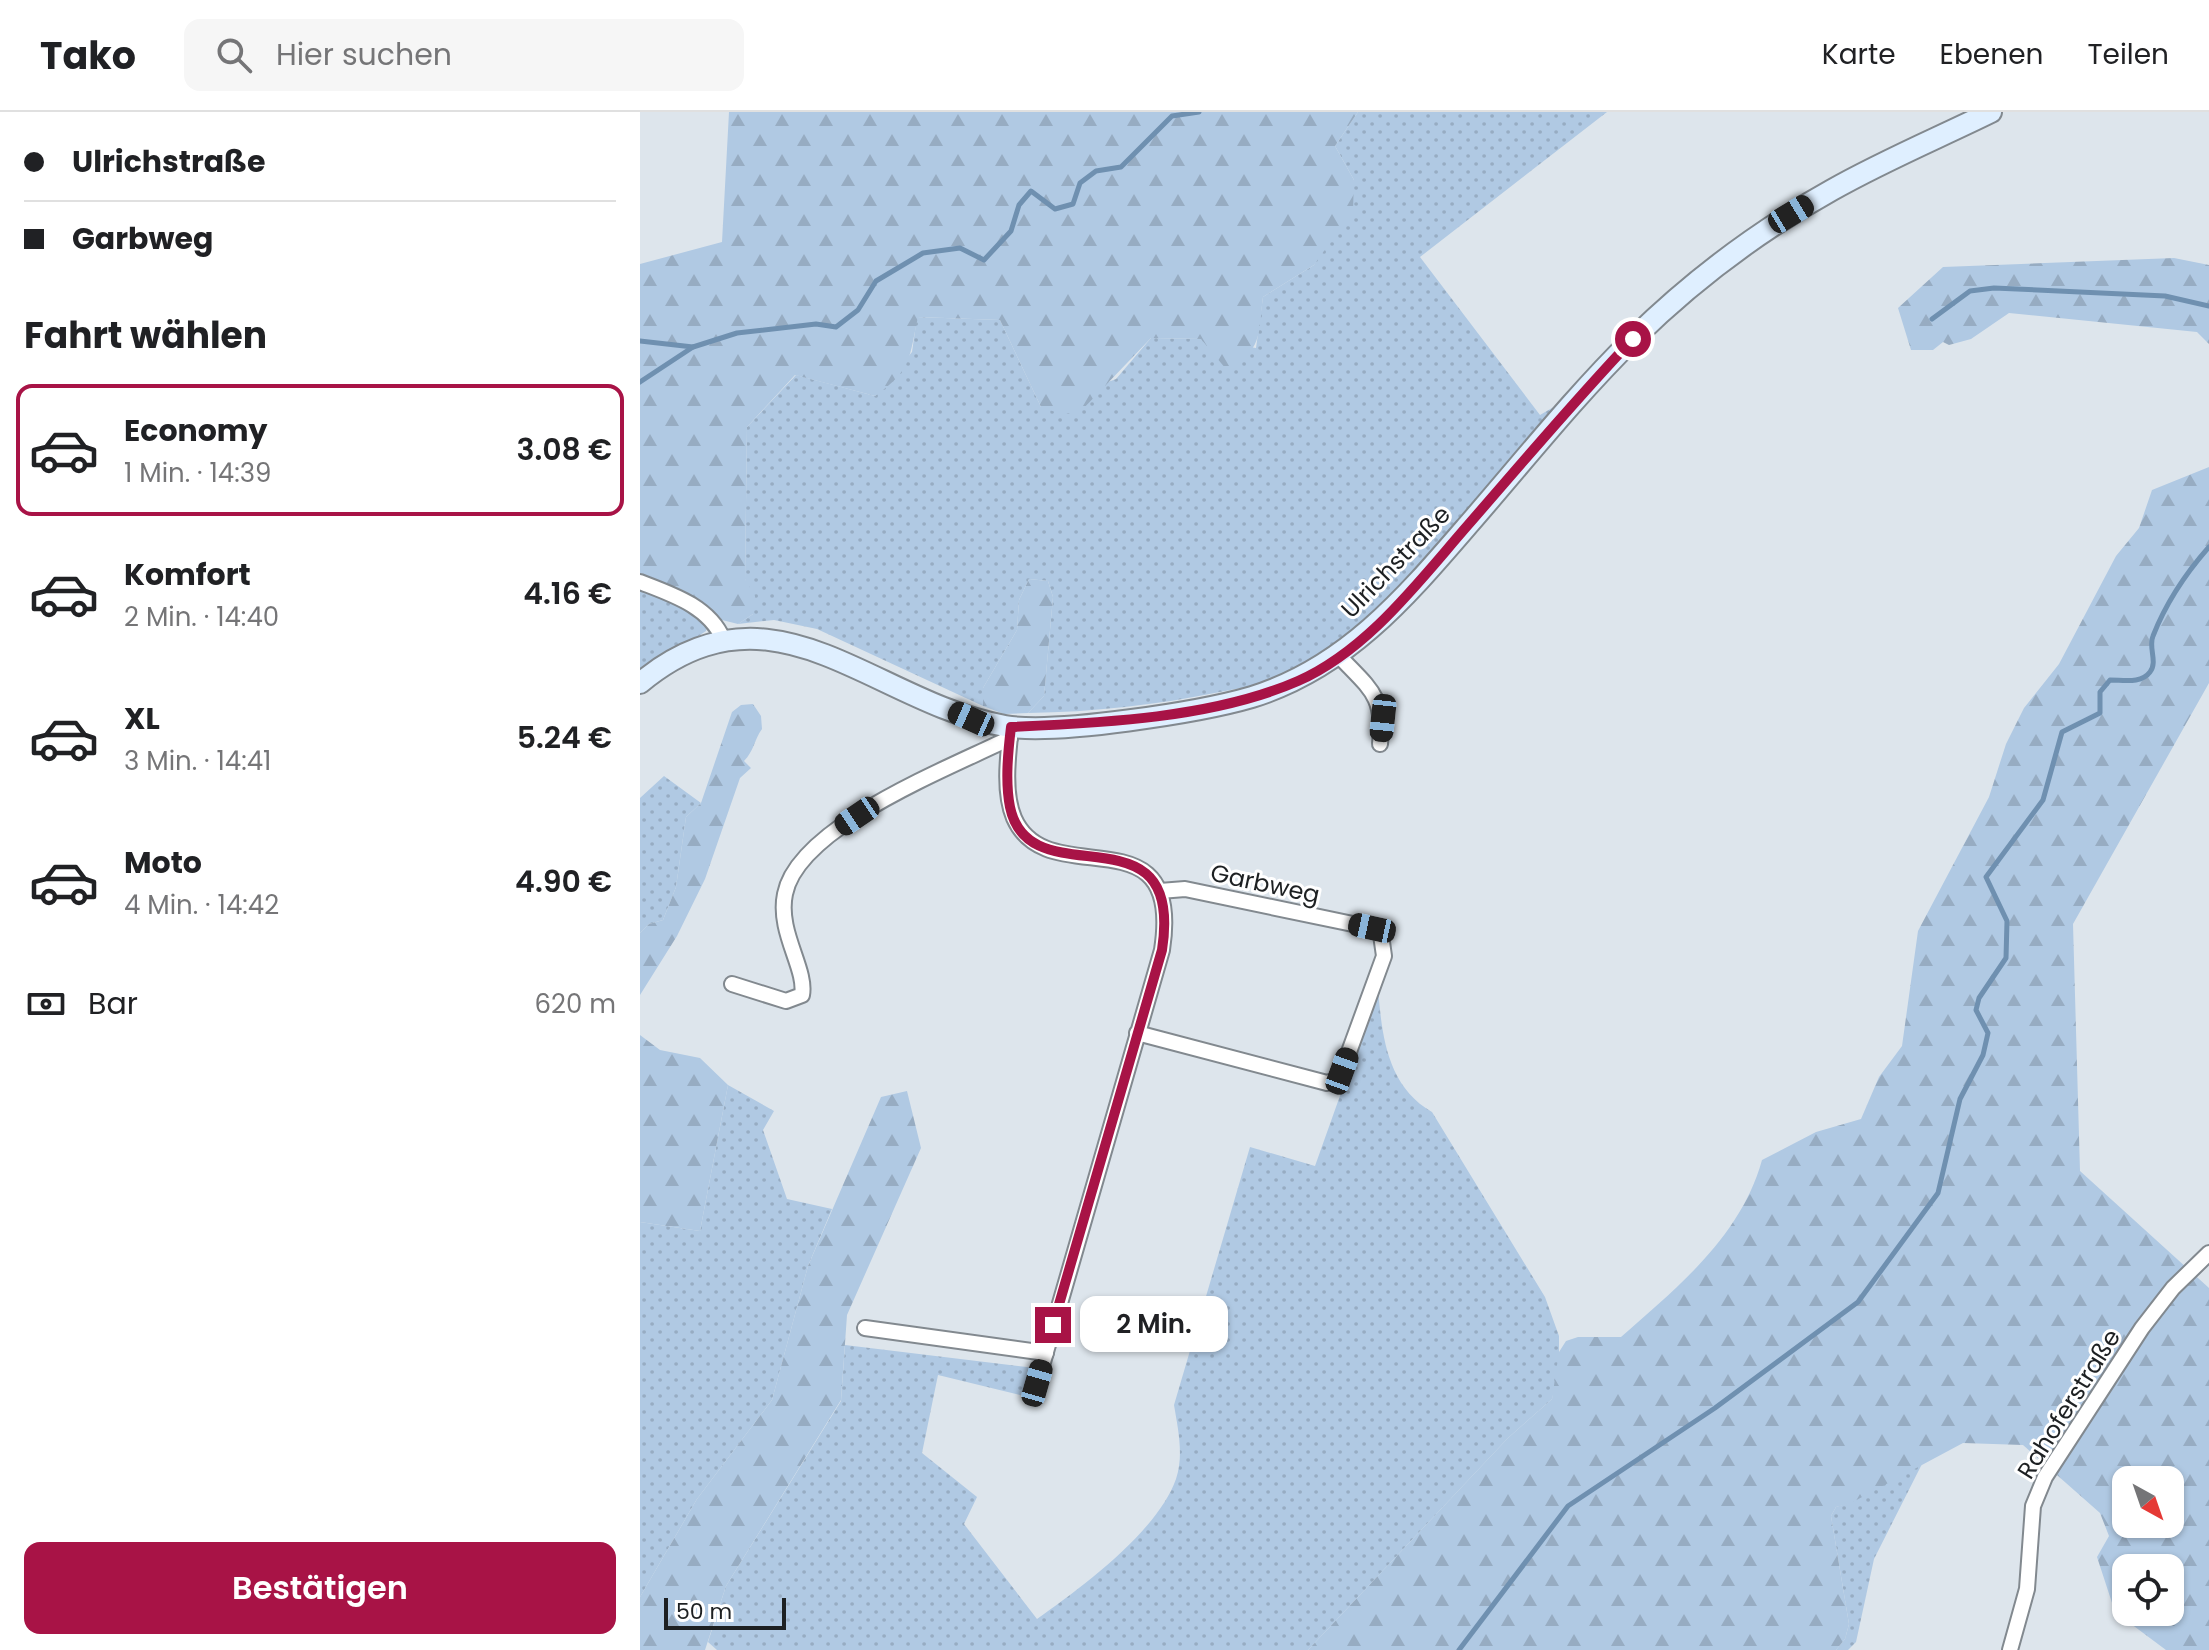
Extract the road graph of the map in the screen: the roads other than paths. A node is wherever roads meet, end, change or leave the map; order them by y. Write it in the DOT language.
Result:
graph roads {
  1 [pos="1991,112"];
  2 [pos="640,582"];
  3 [pos="723,639"];
  4 [pos="1339,656"];
  5 [pos="640,683"];
  6 [pos="1010,733"];
  7 [pos="1380,744"];
  8 [pos="1160,891"];
  9 [pos="732,984"];
  10 [pos="1137,1033"];
  11 [pos="2209,1253"];
  12 [pos="865,1328"];
  13 [pos="1046,1353"];
  14 [pos="1037,1383"];
  15 [pos="2010,1650"];
  1 -- 4 [label="street, Ulrichstraße"];
  2 -- 3 [label="street"];
  3 -- 5 [label="street, Ulrichstraße"];
  3 -- 6 [label="street, Ulrichstraße"];
  4 -- 6 [label="street, Ulrichstraße"];
  4 -- 7 [label="street"];
  6 -- 8 [label="street"];
  6 -- 9 [label="street"];
  8 -- 10 [label="street"];
  8 -- 10 [label="street, Garbweg"];
  10 -- 13 [label="street"];
  11 -- 15 [label="street, Rahoferstraße"];
  12 -- 13 [label="street"];
  13 -- 14 [label="street"];
}
